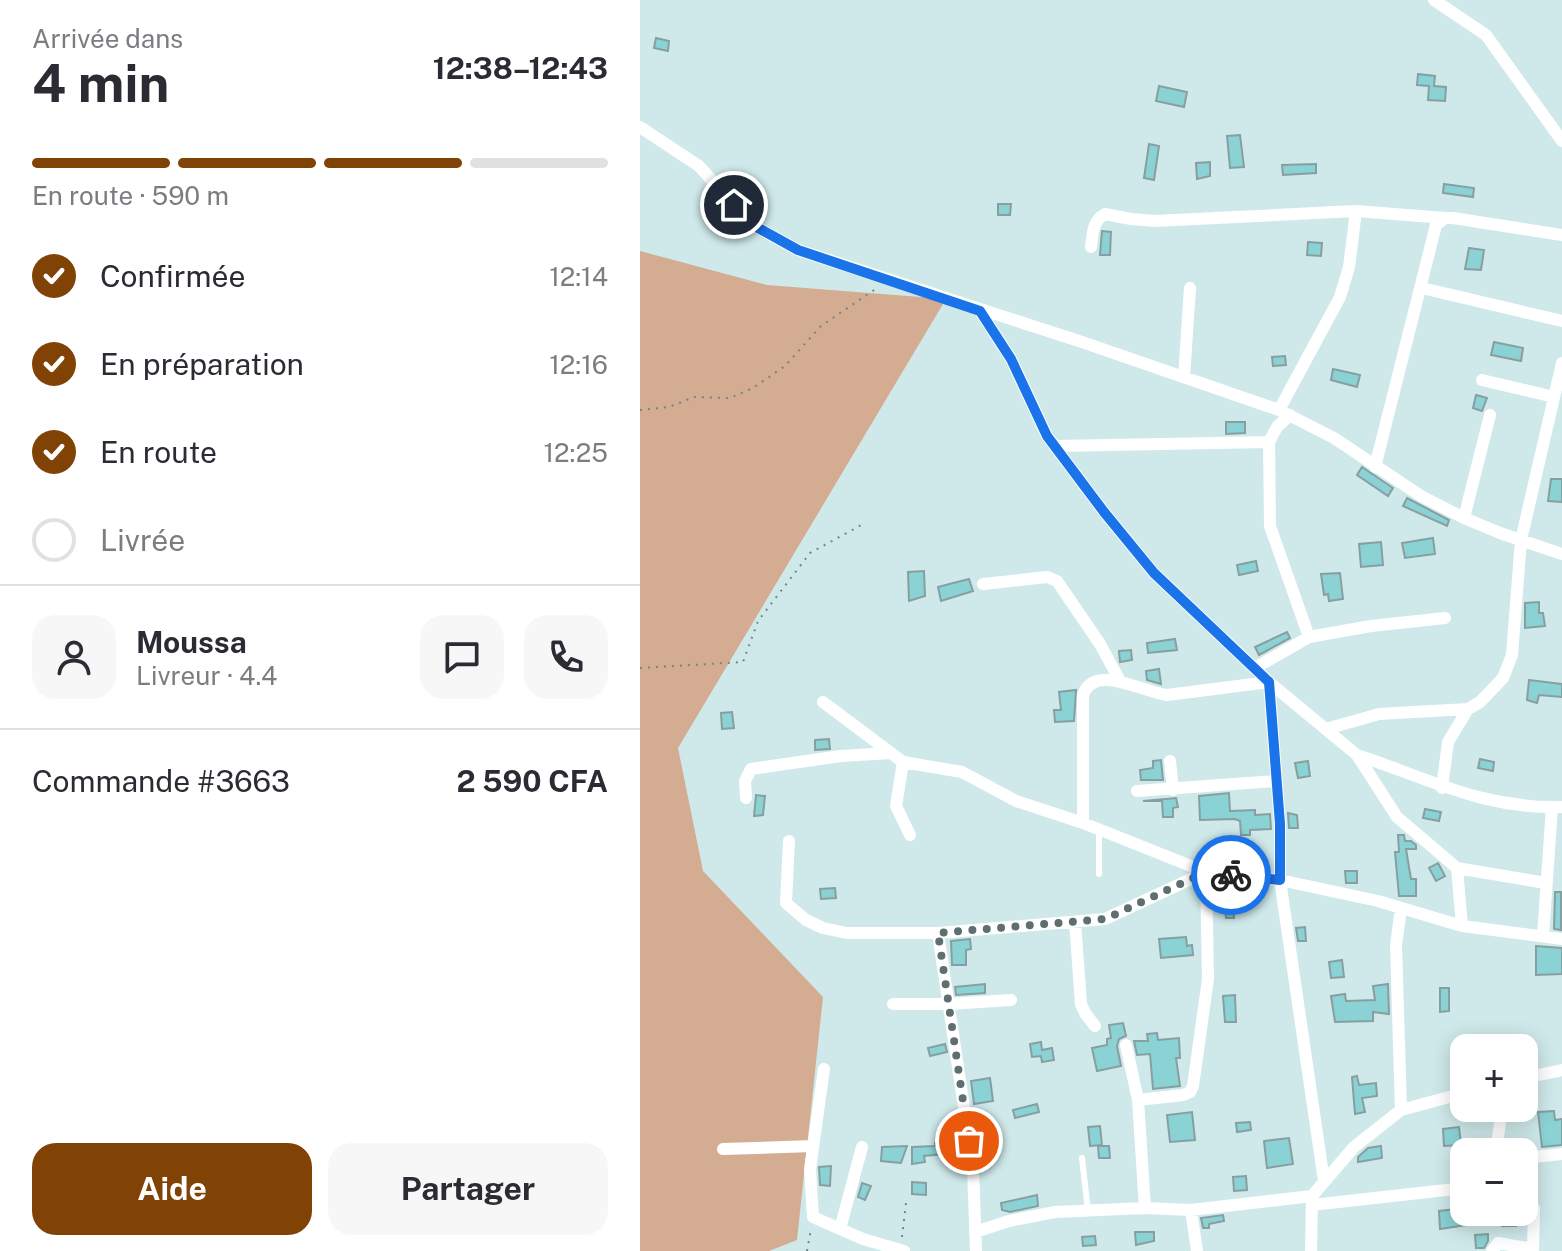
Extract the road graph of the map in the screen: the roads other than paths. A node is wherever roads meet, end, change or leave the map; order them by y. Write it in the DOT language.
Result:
graph roads {
  1 [pos="1434,0"];
  2 [pos="640,127"];
  3 [pos="1562,141"];
  4 [pos="1356,211"];
  5 [pos="1445,218"];
  6 [pos="1562,235"];
  7 [pos="1091,247"];
  8 [pos="1190,288"];
  9 [pos="1422,288"];
  10 [pos="980,311"];
  11 [pos="1562,321"];
  12 [pos="1562,363"];
  13 [pos="1184,377"];
  14 [pos="1482,380"];
  15 [pos="1554,397"];
  16 [pos="1285,413"];
  17 [pos="1490,415"];
  18 [pos="1547,429"];
  19 [pos="1562,429"];
  20 [pos="1269,442"];
  21 [pos="1055,446"];
  22 [pos="1375,467"];
  23 [pos="1464,518"];
  24 [pos="1521,540"];
  25 [pos="1562,554"];
  26 [pos="983,584"];
  27 [pos="1445,618"];
  28 [pos="1309,637"];
  29 [pos="1255,668"];
  30 [pos="1120,681"];
  31 [pos="1269,682"];
  32 [pos="823,702"];
  33 [pos="1468,709"];
  34 [pos="1326,729"];
  35 [pos="891,753"];
  36 [pos="1357,755"];
  37 [pos="1170,761"];
  38 [pos="903,762"];
  39 [pos="1276,781"];
  40 [pos="1442,788"];
  41 [pos="1173,790"];
  42 [pos="1137,791"];
  43 [pos="746,798"];
  44 [pos="1557,807"];
  45 [pos="1083,823"];
  46 [pos="1099,829"];
  47 [pos="910,835"];
  48 [pos="789,841"];
  49 [pos="1457,868"];
  50 [pos="1206,872"];
  51 [pos="1099,874"];
  52 [pos="1280,880"];
  53 [pos="1546,883"];
  54 [pos="1401,908"];
  55 [pos="1075,922"];
  56 [pos="1462,926"];
  57 [pos="938,933"];
  58 [pos="1543,936"];
  59 [pos="1562,939"];
  60 [pos="1011,1000"];
  61 [pos="893,1004"];
  62 [pos="949,1004"];
  63 [pos="1095,1026"];
  64 [pos="1126,1045"];
  65 [pos="824,1069"];
  66 [pos="1562,1070"];
  67 [pos="1538,1075"];
  68 [pos="1450,1097"];
  69 [pos="1138,1100"];
  70 [pos="1401,1110"];
  71 [pos="813,1146"];
  72 [pos="862,1147"];
  73 [pos="723,1149"];
  74 [pos="1562,1154"];
  75 [pos="1538,1157"];
  76 [pos="1082,1158"];
  77 [pos="1324,1181"];
  78 [pos="1450,1189"];
  79 [pos="1312,1201"];
  80 [pos="1145,1208"];
  81 [pos="1191,1210"];
  82 [pos="1088,1211"];
  83 [pos="1534,1226"];
  84 [pos="840,1229"];
  85 [pos="975,1232"];
  86 [pos="902,1250"];
  87 [pos="1533,1250"];
  88 [pos="976,1251"];
  89 [pos="1197,1251"];
  90 [pos="1311,1251"];
  91 [pos="1492,1251"];
  1 -- 3 [label="street"];
  2 -- 10 [label="street"];
  4 -- 5 [label="street"];
  4 -- 7 [label="street"];
  4 -- 16 [label="street"];
  5 -- 6 [label="street"];
  5 -- 9 [label="street"];
  8 -- 13 [label="street"];
  9 -- 11 [label="street"];
  9 -- 22 [label="street"];
  10 -- 13 [label="street"];
  10 -- 21 [label="street"];
  12 -- 15 [label="street"];
  13 -- 16 [label="street"];
  14 -- 15 [label="street"];
  15 -- 18 [label="street"];
  16 -- 20 [label="street"];
  16 -- 22 [label="street"];
  17 -- 23 [label="street"];
  18 -- 19 [label="street"];
  18 -- 24 [label="street"];
  20 -- 21 [label="street"];
  20 -- 28 [label="street"];
  21 -- 29 [label="street"];
  22 -- 23 [label="street"];
  23 -- 24 [label="street"];
  24 -- 25 [label="street"];
  24 -- 33 [label="street"];
  26 -- 30 [label="street"];
  27 -- 28 [label="street"];
  28 -- 29 [label="street"];
  29 -- 31 [label="street"];
  30 -- 31 [label="street"];
  30 -- 45 [label="street"];
  31 -- 34 [label="street"];
  31 -- 39 [label="street"];
  32 -- 35 [label="street"];
  33 -- 34 [label="street"];
  33 -- 40 [label="street"];
  34 -- 36 [label="street"];
  35 -- 38 [label="street"];
  35 -- 43 [label="street"];
  36 -- 40 [label="street"];
  36 -- 49 [label="street"];
  37 -- 41 [label="street"];
  38 -- 45 [label="street"];
  38 -- 47 [label="street"];
  39 -- 41 [label="street"];
  39 -- 52 [label="street"];
  40 -- 44 [label="street"];
  41 -- 42 [label="street"];
  44 -- 53 [label="street"];
  45 -- 46 [label="street"];
  46 -- 50 [label="street"];
  46 -- 51 [label="lane"];
  48 -- 57 [label="street"];
  49 -- 53 [label="street"];
  49 -- 56 [label="street"];
  50 -- 52 [label="street"];
  50 -- 55 [label="street"];
  50 -- 69 [label="street"];
  52 -- 54 [label="street"];
  52 -- 77 [label="street"];
  53 -- 58 [label="street"];
  54 -- 56 [label="street"];
  54 -- 70 [label="street"];
  55 -- 57 [label="street"];
  55 -- 63 [label="street"];
  56 -- 58 [label="street"];
  57 -- 62 [label="street"];
  58 -- 59 [label="street"];
  60 -- 62 [label="street"];
  61 -- 62 [label="street"];
  62 -- 85 [label="street"];
  64 -- 69 [label="street"];
  65 -- 71 [label="street"];
  66 -- 67 [label="street"];
  68 -- 70 [label="street"];
  69 -- 80 [label="street"];
  70 -- 77 [label="street"];
  71 -- 73 [label="street"];
  71 -- 84 [label="street"];
  72 -- 84 [label="street"];
  74 -- 75 [label="street"];
  76 -- 82 [label="lane"];
  77 -- 79 [label="street"];
  78 -- 79 [label="street"];
  79 -- 81 [label="street"];
  79 -- 90 [label="street"];
  80 -- 81 [label="street"];
  80 -- 82 [label="street"];
  81 -- 89 [label="street"];
  82 -- 85 [label="street"];
  83 -- 87 [label="street"];
  84 -- 86 [label="street"];
  85 -- 88 [label="street"];
  87 -- 91 [label="street"];
}
